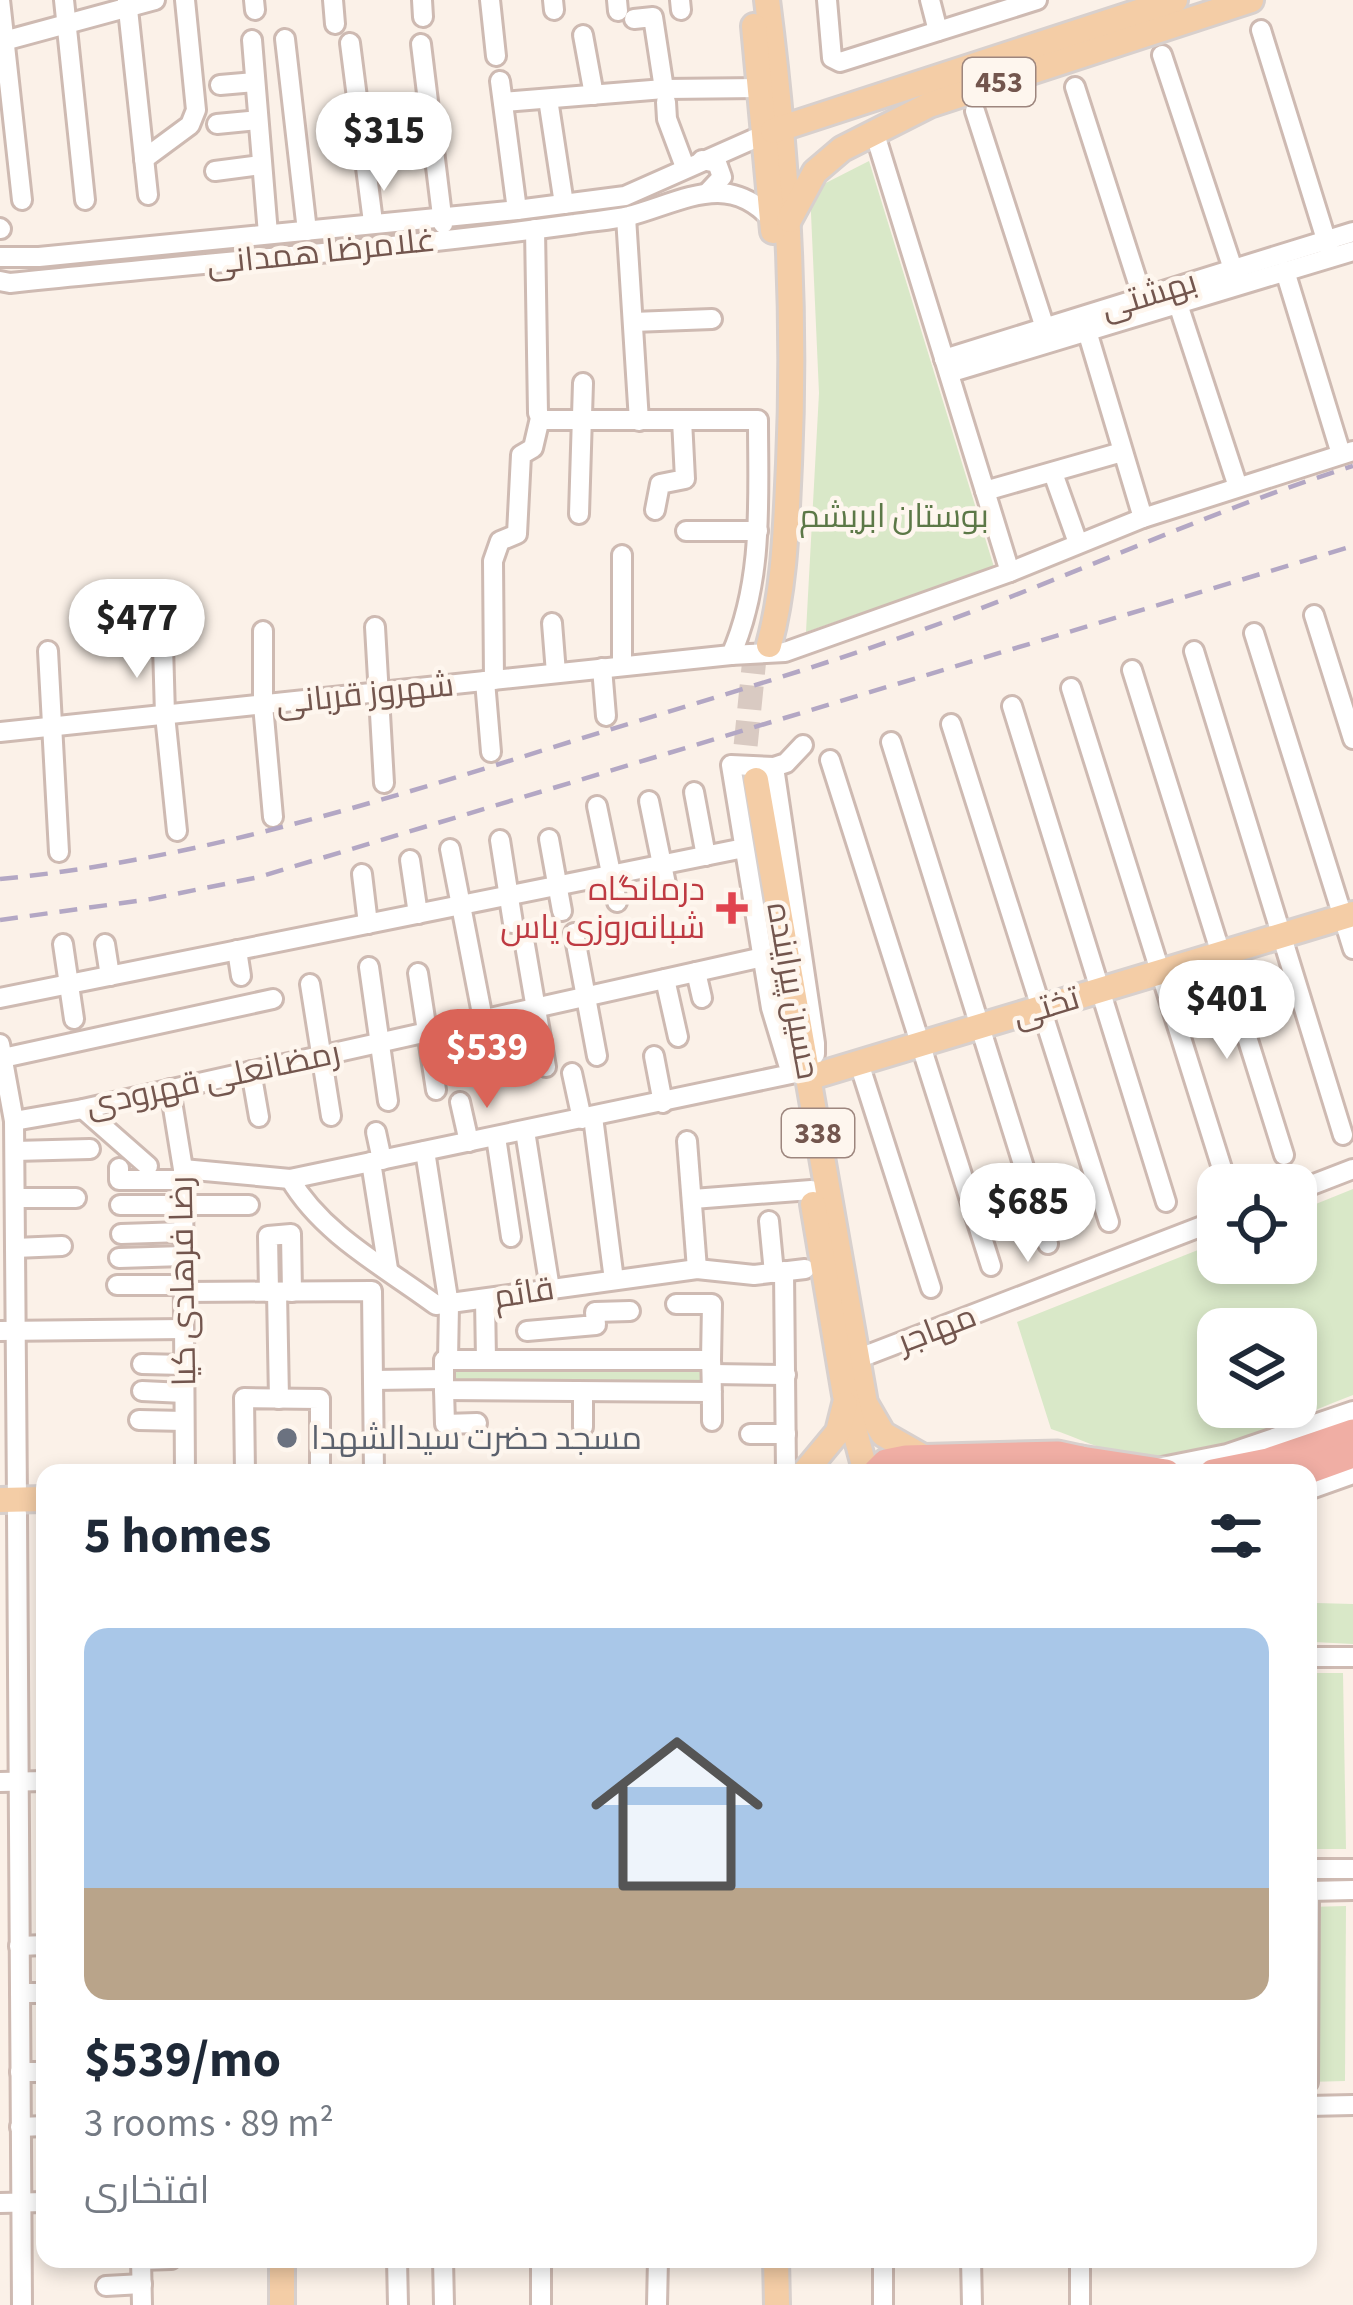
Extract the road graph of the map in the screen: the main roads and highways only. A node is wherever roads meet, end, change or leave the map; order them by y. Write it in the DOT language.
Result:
graph roads {
  1 [pos="752,0"];
  2 [pos="767,0"];
  3 [pos="1175,0"];
  4 [pos="1250,0"];
  5 [pos="769,78"];
  6 [pos="822,114"];
  7 [pos="774,130"];
  8 [pos="842,149"];
  9 [pos="778,183"];
  10 [pos="780,221"];
  11 [pos="751,773"];
  12 [pos="1348,915"];
  13 [pos="802,1073"];
  14 [pos="845,1395"];
  15 [pos="865,1432"];
  16 [pos="1353,1433"];
  17 [pos="1353,1454"];
  18 [pos="925,1458"];
  19 [pos="811,1464"];
  20 [pos="866,1464"];
  21 [pos="886,1464"];
  22 [pos="1095,1464"];
  23 [pos="1258,1464"];
  24 [pos="1317,1467"];
  25 [pos="282,2268"];
  26 [pos="776,2268"];
  27 [pos="282,2305"];
  28 [pos="777,2305"];
  1 -- 5 [label="main road"];
  2 -- 5 [label="main road"];
  3 -- 6 [label="main road, 453"];
  4 -- 8 [label="main road, 453"];
  5 -- 6 [label="main road"];
  5 -- 7 [label="main road"];
  6 -- 7 [label="main road, 453"];
  6 -- 8 [label="main road"];
  7 -- 9 [label="main road"];
  8 -- 9 [label="main road"];
  8 -- 10 [label="main road, 453"];
  9 -- 10 [label="main road"];
  10 -- 10 [label="main road"];
  11 -- 13 [label="main road, حسین پیراینده / 338"];
  12 -- 13 [label="main road, تختی"];
  13 -- 14 [label="main road, حسین پیراینده / 338"];
  13 -- 15 [label="main road, حسین پیراینده / 338"];
  14 -- 15 [label="main road, حسین پیراینده / 338"];
  14 -- 19 [label="main road"];
  15 -- 18 [label="main road"];
  15 -- 20 [label="main road, حسین پیراینده / 338"];
  16 -- 23 [label="highway"];
  17 -- 24 [label="highway"];
  18 -- 21 [label="highway"];
  18 -- 22 [label="highway"];
  25 -- 27 [label="main road"];
  26 -- 28 [label="main road"];
}
